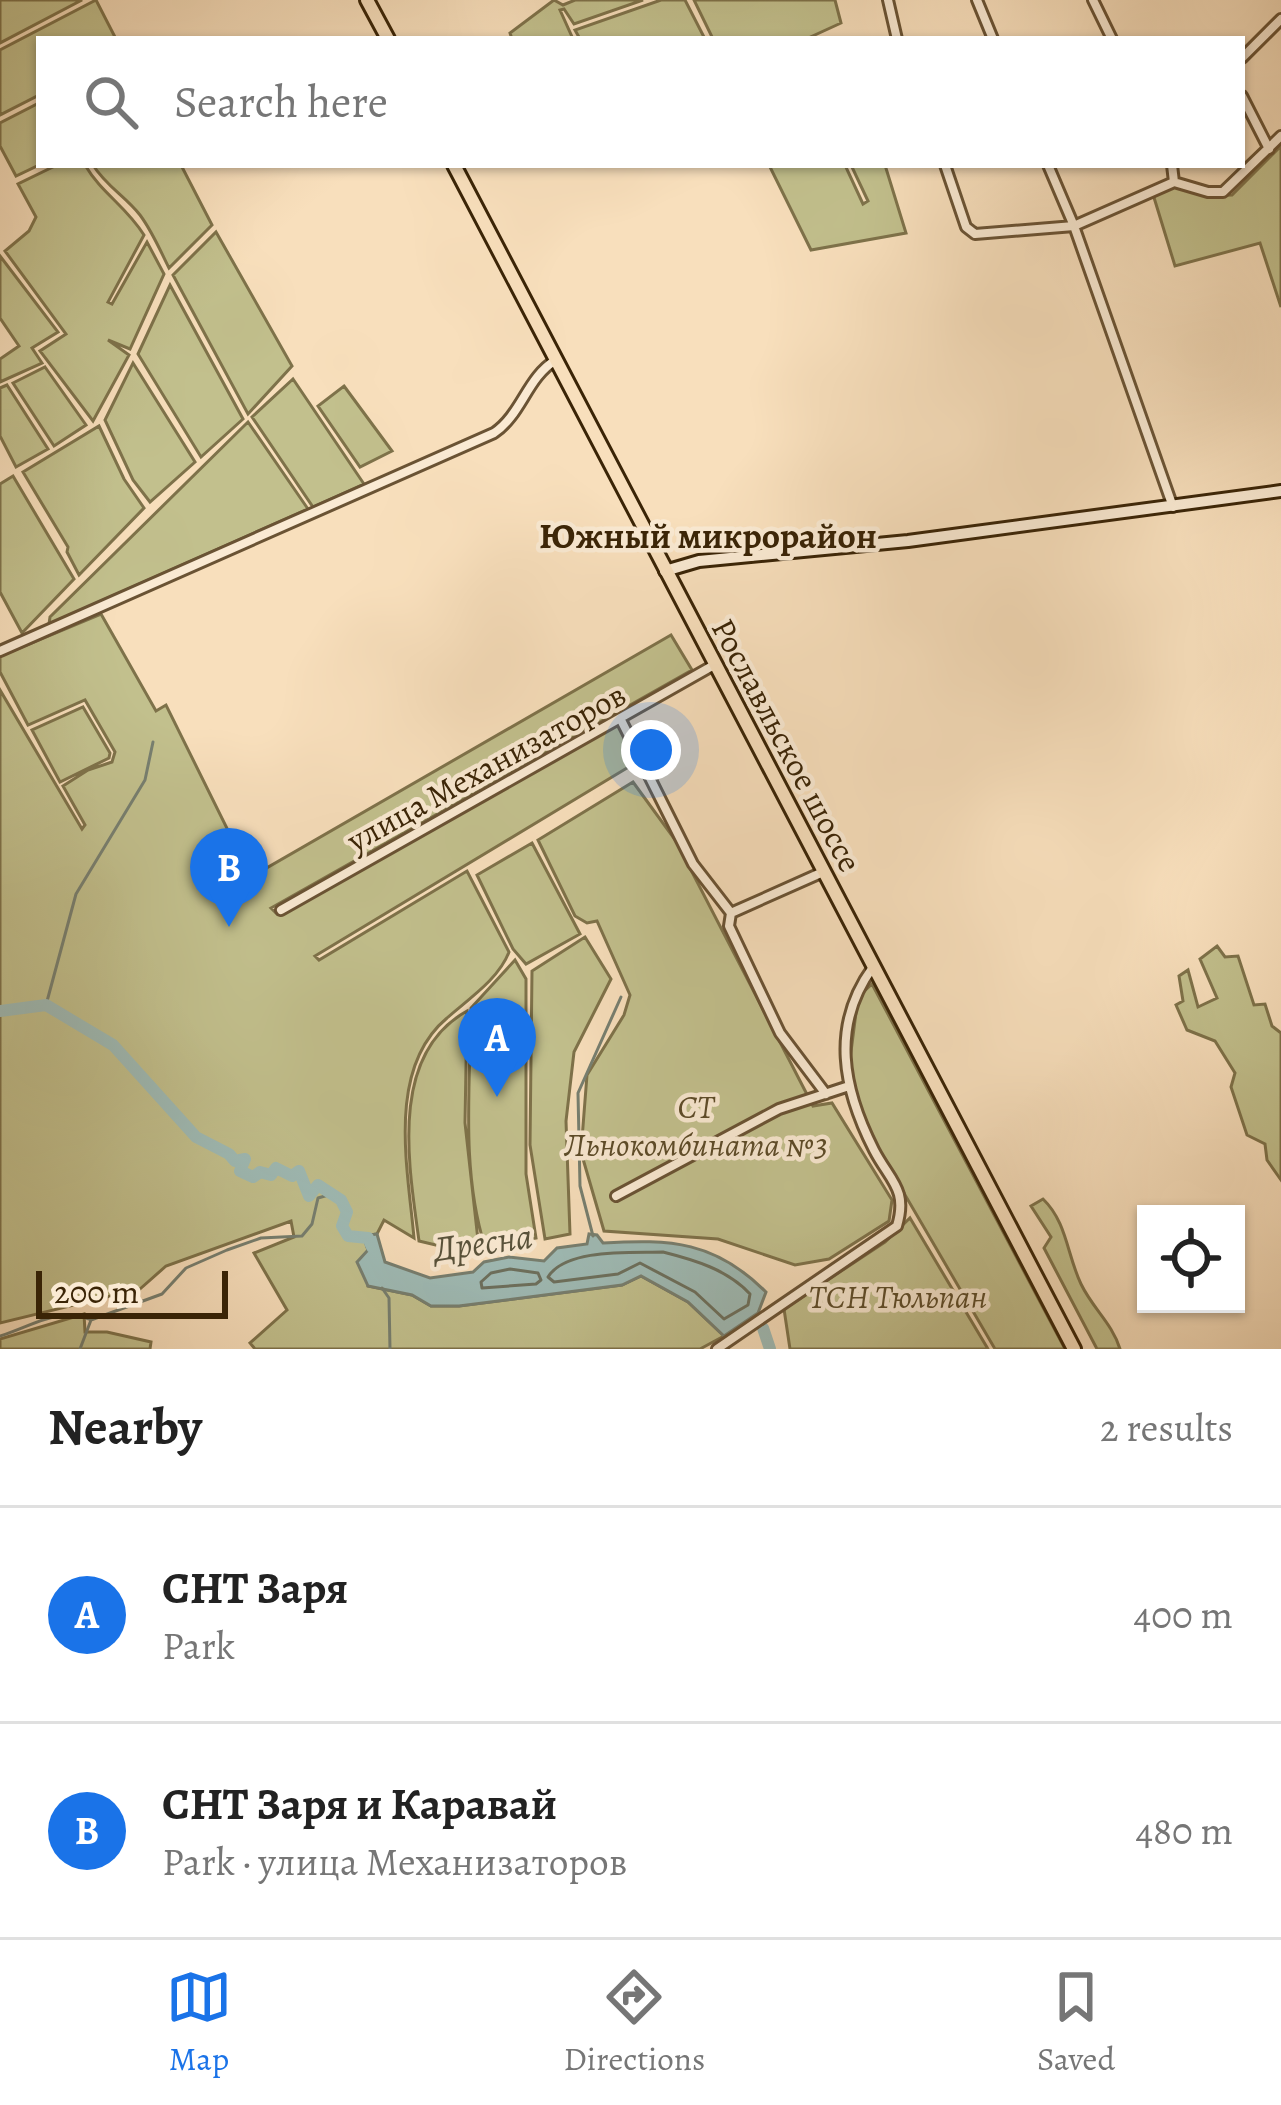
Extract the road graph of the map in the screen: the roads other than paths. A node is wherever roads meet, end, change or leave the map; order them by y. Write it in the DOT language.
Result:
graph roads {
  1 [pos="367,0"];
  2 [pos="888,0"];
  3 [pos="977,0"];
  4 [pos="1094,0"];
  5 [pos="1281,19"];
  6 [pos="386,36"];
  7 [pos="894,36"];
  8 [pos="993,36"];
  9 [pos="1111,36"];
  10 [pos="1245,55"];
  11 [pos="1245,102"];
  12 [pos="1281,136"];
  13 [pos="1269,148"];
  14 [pos="456,168"];
  15 [pos="946,168"];
  16 [pos="1049,168"];
  17 [pos="1172,168"];
  18 [pos="1174,182"];
  19 [pos="1074,226"];
  20 [pos="556,360"];
  21 [pos="1281,491"];
  22 [pos="1174,508"];
  23 [pos="665,571"];
  24 [pos="0,651"];
  25 [pos="714,664"];
  26 [pos="621,720"];
  27 [pos="823,872"];
  28 [pos="281,910"];
  29 [pos="731,913"];
  30 [pos="874,966"];
  31 [pos="846,1087"];
  32 [pos="826,1094"];
  33 [pos="616,1196"];
  34 [pos="716,1349"];
  35 [pos="1074,1349"];
  1 -- 6 [label="main road"];
  2 -- 7 [label="street"];
  3 -- 8 [label="street"];
  4 -- 9 [label="street"];
  5 -- 10 [label="street"];
  11 -- 13 [label="street"];
  12 -- 13 [label="street"];
  13 -- 18 [label="street"];
  14 -- 20 [label="main road, Рославльское шоссе"];
  15 -- 19 [label="street"];
  16 -- 19 [label="street"];
  17 -- 18 [label="street"];
  18 -- 19 [label="street"];
  19 -- 22 [label="street"];
  20 -- 23 [label="main road, Рославльское шоссе"];
  20 -- 24 [label="street"];
  21 -- 22 [label="street"];
  22 -- 23 [label="street"];
  23 -- 25 [label="main road, Рославльское шоссе"];
  25 -- 26 [label="street, улица Механизаторов"];
  25 -- 27 [label="main road, Рославльское шоссе"];
  26 -- 28 [label="street, улица Механизаторов"];
  26 -- 29 [label="street"];
  27 -- 29 [label="street"];
  27 -- 30 [label="main road, Рославльское шоссе"];
  29 -- 32 [label="street"];
  30 -- 31 [label="street"];
  30 -- 35 [label="main road, Рославльское шоссе"];
  31 -- 32 [label="street"];
  31 -- 34 [label="street"];
  32 -- 33 [label="street"];
}
